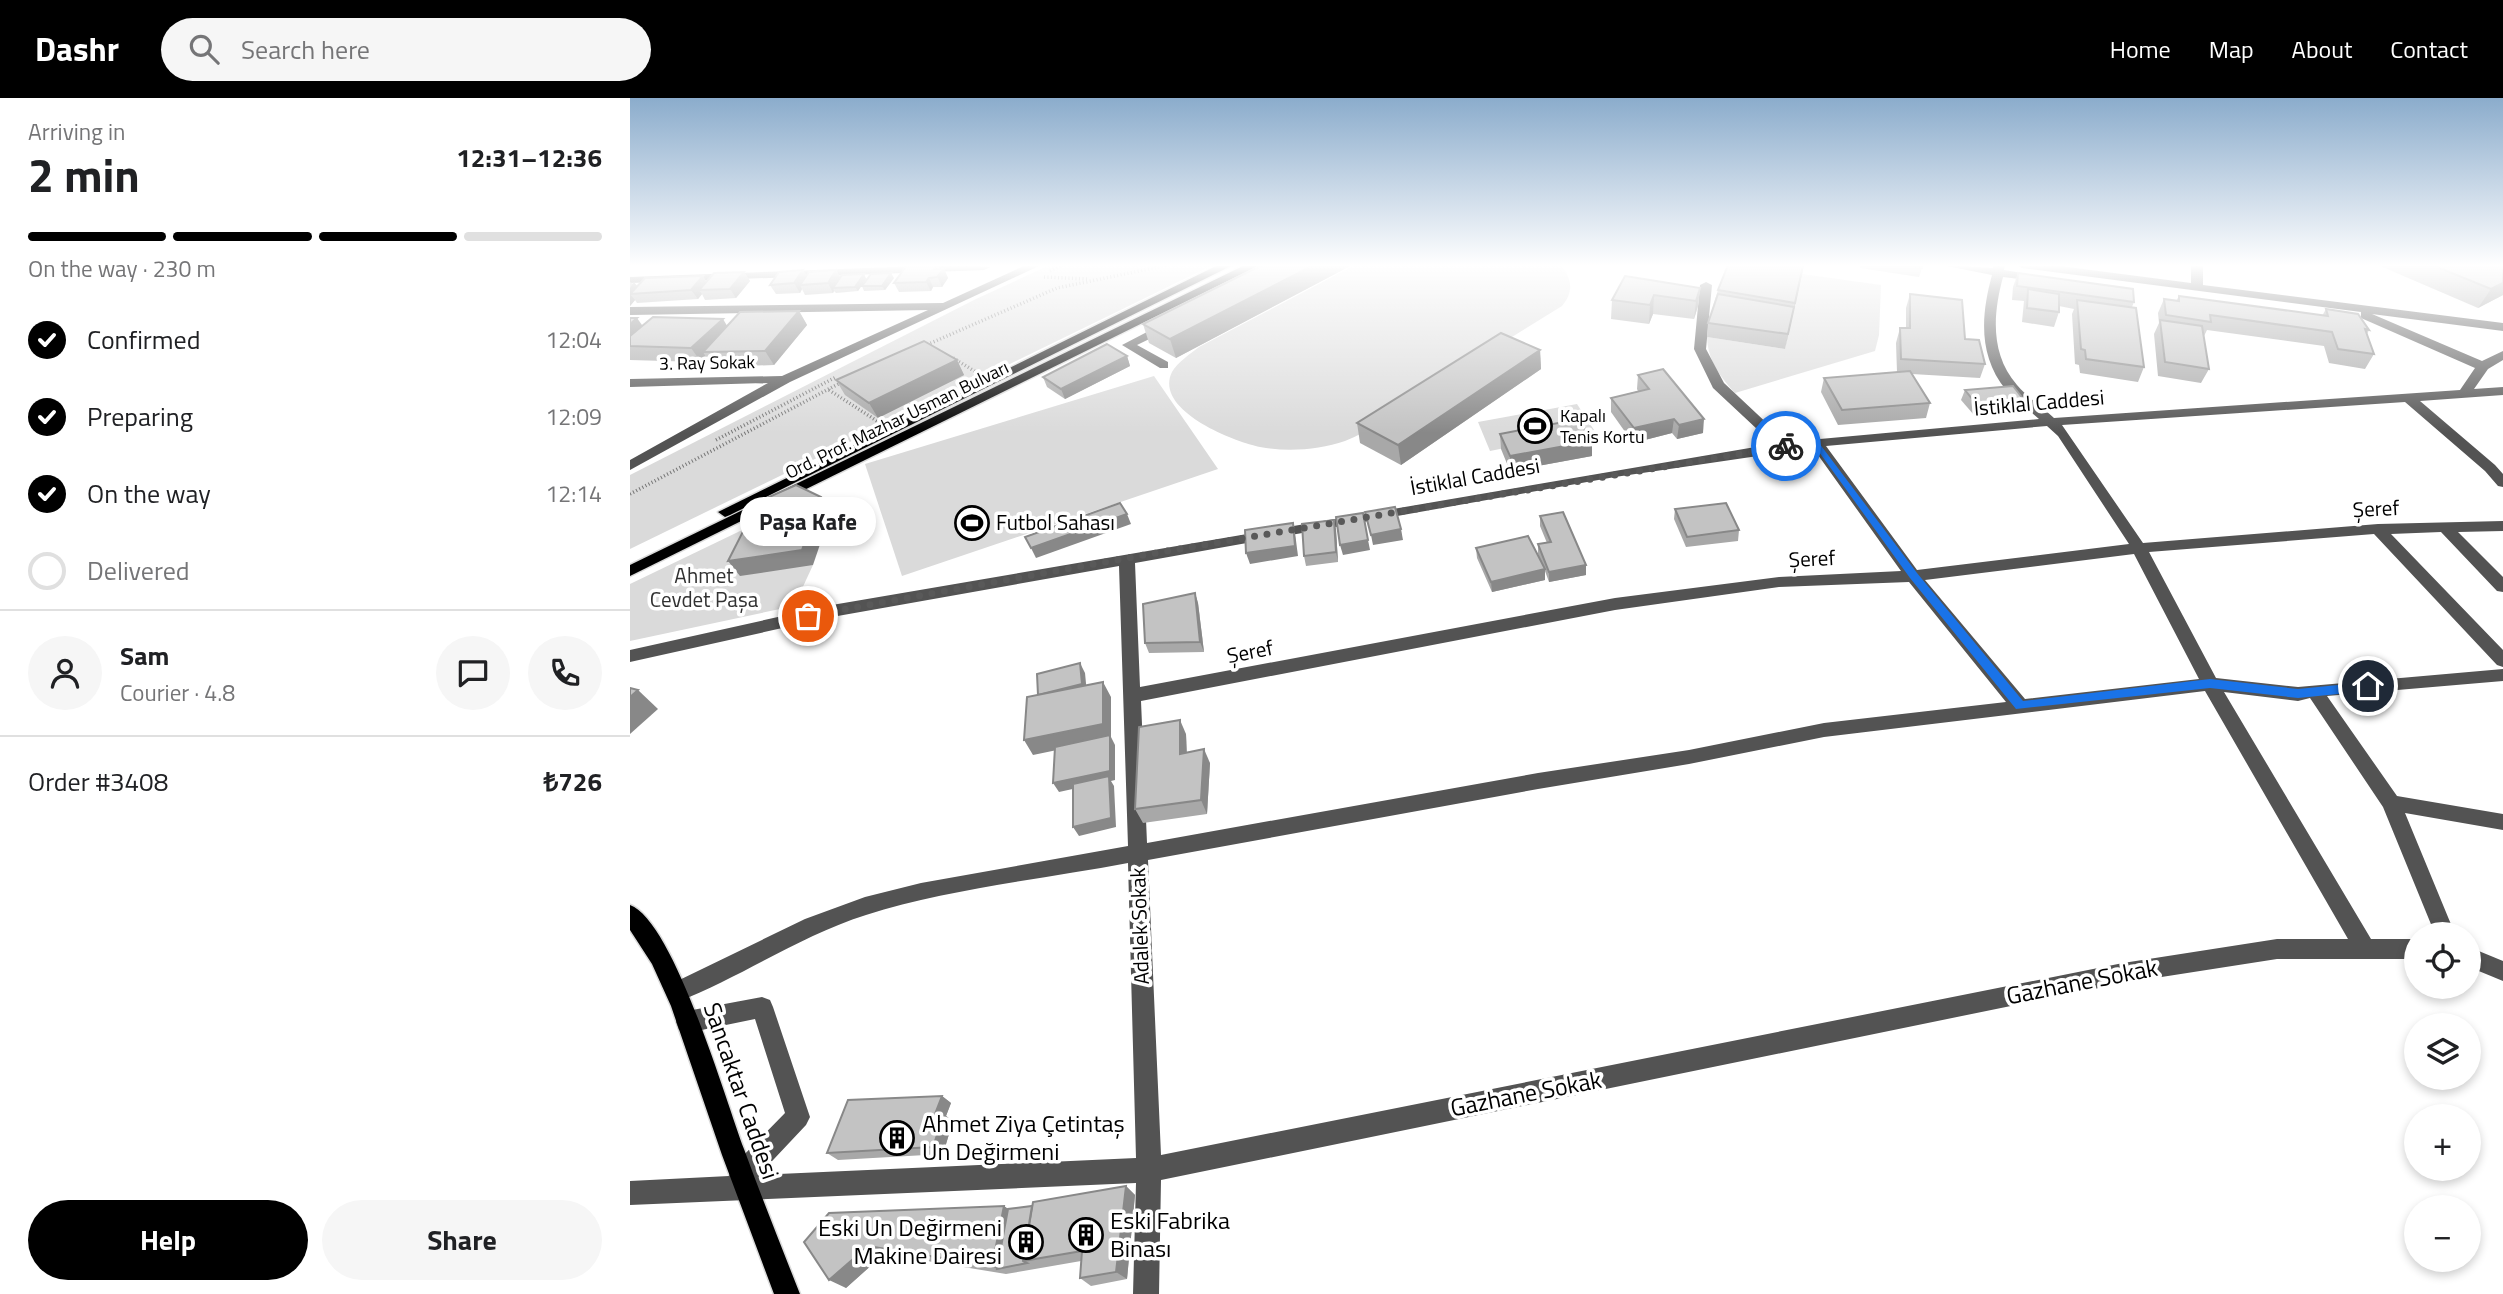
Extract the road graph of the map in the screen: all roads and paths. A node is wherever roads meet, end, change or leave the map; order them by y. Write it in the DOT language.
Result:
graph roads {
  1 [pos="916,321"];
  2 [pos="981,321"];
  3 [pos="1114,321"];
  4 [pos="1141,321"];
  5 [pos="1177,321"];
  6 [pos="1703,321"];
  7 [pos="1990,321"];
  8 [pos="2371,321"];
  9 [pos="2421,321"];
  10 [pos="2503,327"];
  11 [pos="928,344"];
  12 [pos="917,348"];
  13 [pos="940,351"];
  14 [pos="2503,355"];
  15 [pos="952,358"];
  16 [pos="1164,365"];
  17 [pos="2483,366"];
  18 [pos="841,374"];
  19 [pos="850,378"];
  20 [pos="785,379"];
  21 [pos="987,379"];
  22 [pos="630,383"];
  23 [pos="828,389"];
  24 [pos="2503,391"];
  25 [pos="2463,395"];
  26 [pos="2409,398"];
  27 [pos="2049,422"];
  28 [pos="886,427"];
  29 [pos="1816,442"];
  30 [pos="708,444"];
  31 [pos="1784,446"];
  32 [pos="630,466"];
  33 [pos="2503,483"];
  34 [pos="630,494"];
  35 [pos="2503,526"];
  36 [pos="2444,527"];
  37 [pos="2378,529"];
  38 [pos="2139,548"];
  39 [pos="630,558"];
  40 [pos="1127,558"];
  41 [pos="630,571"];
  42 [pos="1913,576"];
  43 [pos="2503,587"];
  44 [pos="630,656"];
  45 [pos="2503,661"];
  46 [pos="2503,675"];
  47 [pos="2210,684"];
  48 [pos="2314,691"];
  49 [pos="1130,696"];
  50 [pos="2020,706"];
  51 [pos="2391,803"];
  52 [pos="2503,822"];
  53 [pos="1137,854"];
  54 [pos="630,914"];
  55 [pos="2440,922"];
  56 [pos="2365,949"];
  57 [pos="2404,949"];
  58 [pos="2481,962"];
  59 [pos="2503,971"];
  60 [pos="677,992"];
  61 [pos="687,1022"];
  62 [pos="1149,1171"];
  63 [pos="743,1181"];
  64 [pos="630,1193"];
  65 [pos="787,1294"];
  66 [pos="1146,1294"];
  1 -- 20 [label="street"];
  2 -- 11 [label="path"];
  3 -- 39 [label="main road, Ord. Prof. Mazhar Usman Bulvarı"];
  4 -- 41 [label="main road, Ord. Prof. Mazhar Usman Bulvarı"];
  5 -- 16 [label="street"];
  6 -- 31 [label="street"];
  7 -- 27 [label="street"];
  8 -- 17 [label="street"];
  9 -- 10 [label="street"];
  11 -- 12 [label="path"];
  11 -- 13 [label="path"];
  14 -- 17 [label="street"];
  15 -- 21 [label="path"];
  17 -- 25 [label="street"];
  18 -- 30 [label="path"];
  19 -- 23 [label="path"];
  20 -- 22 [label="street, 3. Ray Sokak"];
  20 -- 32 [label="street"];
  23 -- 28 [label="path"];
  23 -- 34 [label="path"];
  24 -- 25 [label="street, İstiklal Caddesi"];
  25 -- 26 [label="street, İstiklal Caddesi"];
  26 -- 27 [label="street, İstiklal Caddesi"];
  26 -- 33 [label="street"];
  27 -- 29 [label="street, İstiklal Caddesi"];
  27 -- 38 [label="street"];
  29 -- 31 [label="street, İstiklal Caddesi"];
  29 -- 42 [label="street"];
  31 -- 40 [label="street, İstiklal Caddesi"];
  35 -- 36 [label="street, Şeref"];
  36 -- 37 [label="street, Şeref"];
  36 -- 43 [label="street"];
  37 -- 38 [label="street, Şeref"];
  37 -- 45 [label="street"];
  38 -- 42 [label="street, Şeref"];
  38 -- 47 [label="street"];
  40 -- 44 [label="street, İstiklal Caddesi"];
  40 -- 49 [label="street, Adalek Sokak"];
  42 -- 49 [label="street, Şeref"];
  42 -- 50 [label="street"];
  46 -- 48 [label="street"];
  47 -- 48 [label="street"];
  47 -- 50 [label="street"];
  47 -- 56 [label="street"];
  48 -- 51 [label="street"];
  49 -- 53 [label="street, Adalek Sokak"];
  50 -- 53 [label="street"];
  51 -- 52 [label="street"];
  51 -- 55 [label="street"];
  53 -- 60 [label="street"];
  53 -- 62 [label="street, Adalek Sokak"];
  54 -- 60 [label="main road, Sancaktar Caddesi"];
  56 -- 57 [label="street, Gazhane Sokak"];
  56 -- 62 [label="street, Gazhane Sokak"];
  58 -- 59 [label="street"];
  60 -- 61 [label="main road, Sancaktar Caddesi"];
  61 -- 63 [label="main road, Sancaktar Caddesi"];
  61 -- 63 [label="street"];
  62 -- 63 [label="street, Gazhane Sokak"];
  62 -- 66 [label="street, Adalek Sokak"];
  63 -- 64 [label="street, Gazhane Sokak"];
  63 -- 65 [label="main road, Sancaktar Caddesi"];
}
